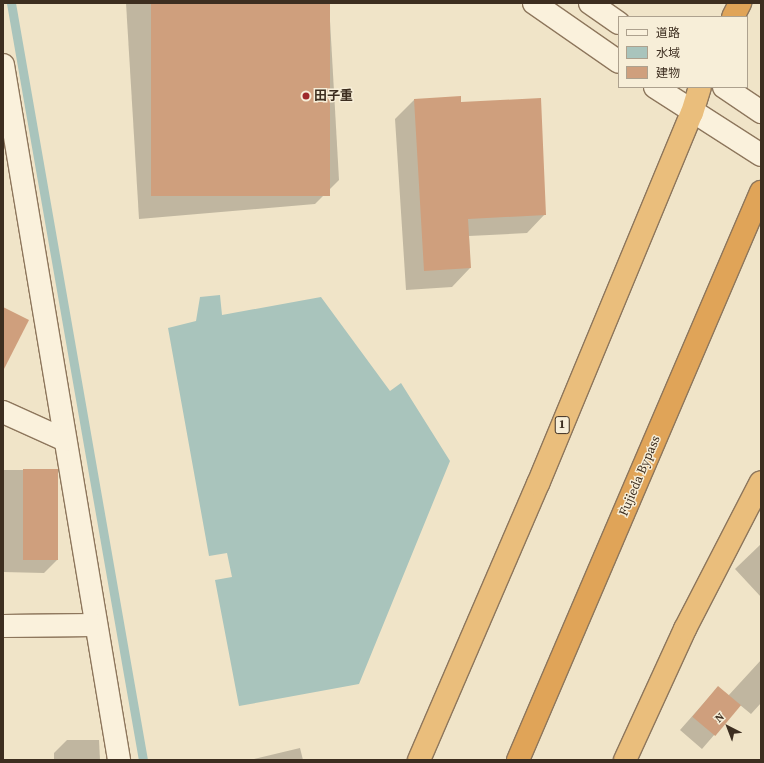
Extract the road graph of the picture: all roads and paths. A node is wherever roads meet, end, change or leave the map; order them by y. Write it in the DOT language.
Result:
graph roads {
  1 [pos="534,3"];
  2 [pos="590,3"];
  3 [pos="740,3"];
  4 [pos="734,16"];
  5 [pos="618,22"];
  6 [pos="618,61"];
  7 [pos="3,65"];
  8 [pos="656,88"];
  9 [pos="700,88"];
  10 [pos="725,88"];
  11 [pos="761,112"];
  12 [pos="692,113"];
  13 [pos="761,155"];
  14 [pos="758,200"];
  15 [pos="3,412"];
  16 [pos="65,440"];
  17 [pos="761,482"];
  18 [pos="95,625"];
  19 [pos="3,626"];
  20 [pos="119,760"];
  21 [pos="419,760"];
  22 [pos="518,760"];
  23 [pos="625,760"];
  1 -- 6 [label="street"];
  2 -- 5 [label="street"];
  3 -- 4 [label="highway"];
  7 -- 16 [label="street"];
  8 -- 12 [label="street"];
  9 -- 12 [label="highway, 1"];
  10 -- 11 [label="street"];
  12 -- 13 [label="street"];
  12 -- 21 [label="highway, 1"];
  14 -- 22 [label="highway, Fujieda Bypass"];
  15 -- 16 [label="street"];
  16 -- 18 [label="street"];
  17 -- 23 [label="highway"];
  18 -- 19 [label="street"];
  18 -- 20 [label="street"];
}
